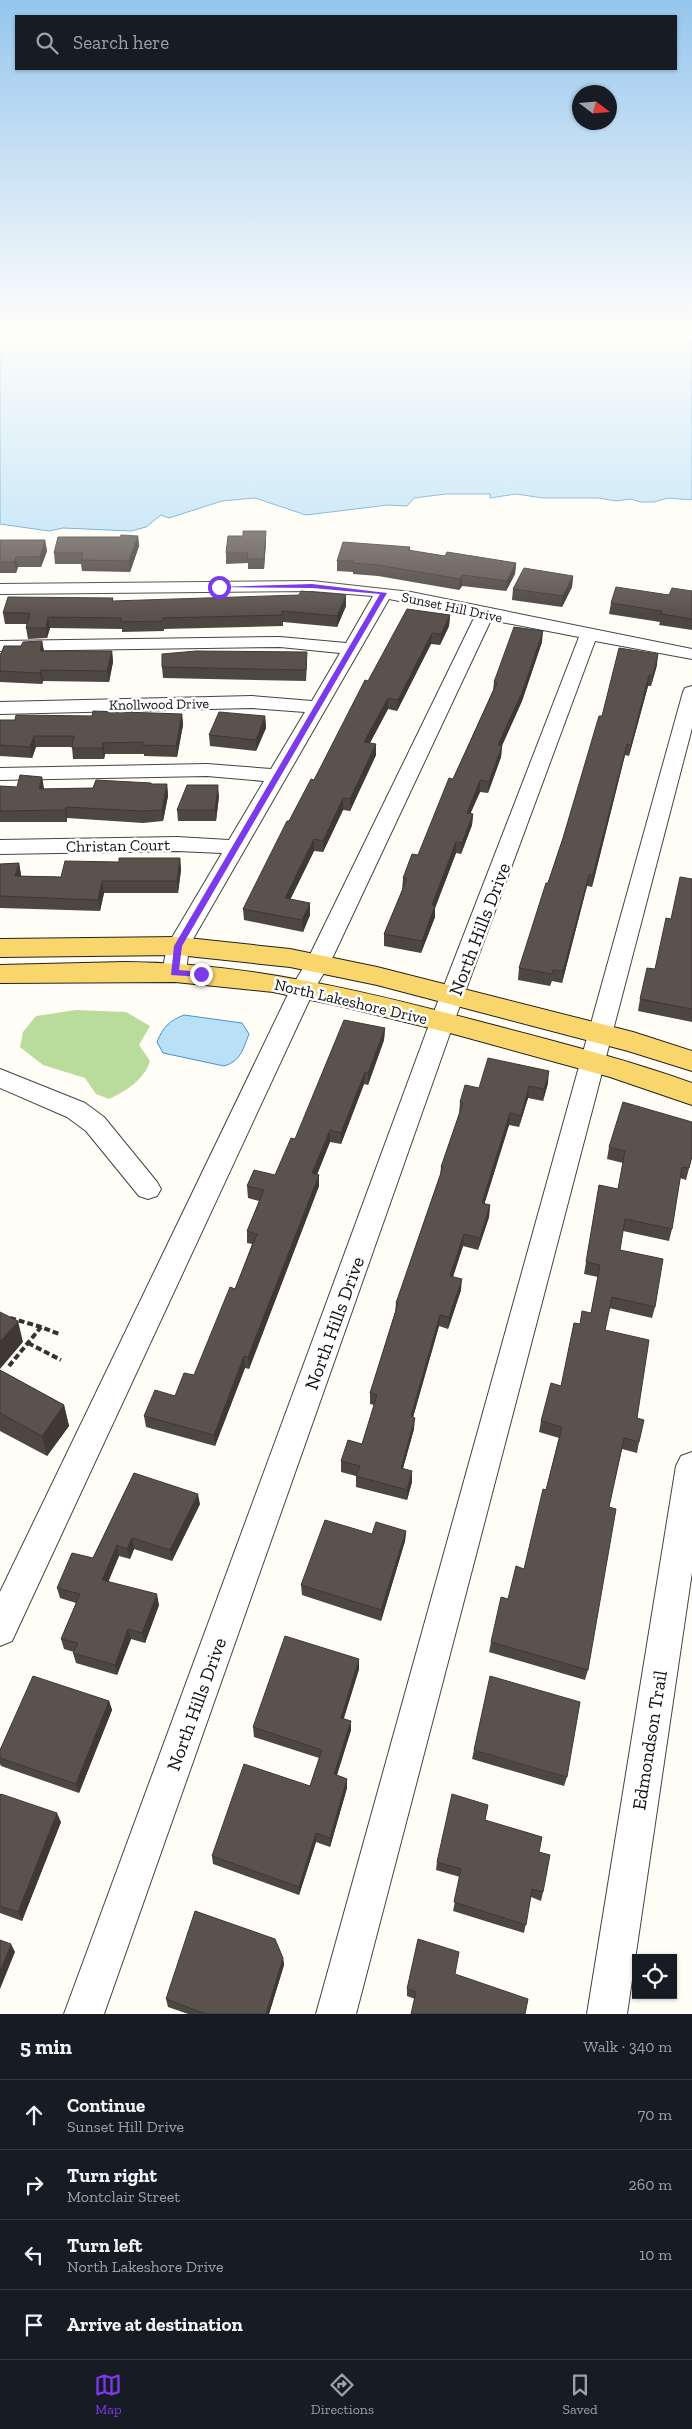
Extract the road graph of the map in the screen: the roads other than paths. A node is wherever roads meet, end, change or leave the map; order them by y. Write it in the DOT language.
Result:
graph roads {
  1 [pos="0,589"];
  2 [pos="384,593"];
  3 [pos="485,613"];
  4 [pos="589,634"];
  5 [pos="0,646"];
  6 [pos="351,649"];
  7 [pos="692,654"];
  8 [pos="692,692"];
  9 [pos="317,707"];
  10 [pos="0,708"];
  11 [pos="0,774"];
  12 [pos="277,776"];
  13 [pos="0,847"];
  14 [pos="236,847"];
  15 [pos="178,946"];
  16 [pos="0,948"];
  17 [pos="318,963"];
  18 [pos="174,973"];
  19 [pos="0,974"];
  20 [pos="303,988"];
  21 [pos="448,1009"];
  22 [pos="596,1048"];
  23 [pos="692,1061"];
  24 [pos="0,1078"];
  25 [pos="692,1094"];
  26 [pos="148,1189"];
  27 [pos="692,1466"];
  28 [pos="0,1629"];
  29 [pos="84,2014"];
  30 [pos="336,2014"];
  31 [pos="607,2014"];
  1 -- 2 [label="street, Sunset Hill Drive"];
  2 -- 3 [label="street, Sunset Hill Drive"];
  2 -- 6 [label="street"];
  3 -- 4 [label="street, Sunset Hill Drive"];
  3 -- 17 [label="street"];
  4 -- 7 [label="street, Sunset Hill Drive"];
  4 -- 21 [label="street, North Hills Drive"];
  5 -- 6 [label="street"];
  6 -- 9 [label="street"];
  8 -- 22 [label="street"];
  9 -- 10 [label="street, Knollwood Drive"];
  9 -- 12 [label="street"];
  11 -- 12 [label="street"];
  12 -- 14 [label="street"];
  13 -- 14 [label="street, Christan Court"];
  14 -- 15 [label="street"];
  15 -- 16 [label="main road, North Lakeshore Drive"];
  15 -- 17 [label="main road, North Lakeshore Drive"];
  15 -- 18 [label="street"];
  17 -- 20 [label="street"];
  17 -- 21 [label="main road, North Lakeshore Drive"];
  18 -- 19 [label="main road, North Lakeshore Drive"];
  18 -- 20 [label="main road, North Lakeshore Drive"];
  20 -- 21 [label="main road, North Lakeshore Drive"];
  20 -- 28 [label="street"];
  21 -- 22 [label="main road, North Lakeshore Drive"];
  21 -- 29 [label="street, North Hills Drive"];
  22 -- 23 [label="main road, North Lakeshore Drive"];
  22 -- 25 [label="main road, North Lakeshore Drive"];
  22 -- 30 [label="street"];
  24 -- 26 [label="street"];
  27 -- 31 [label="street, Edmondson Trail"];
}
